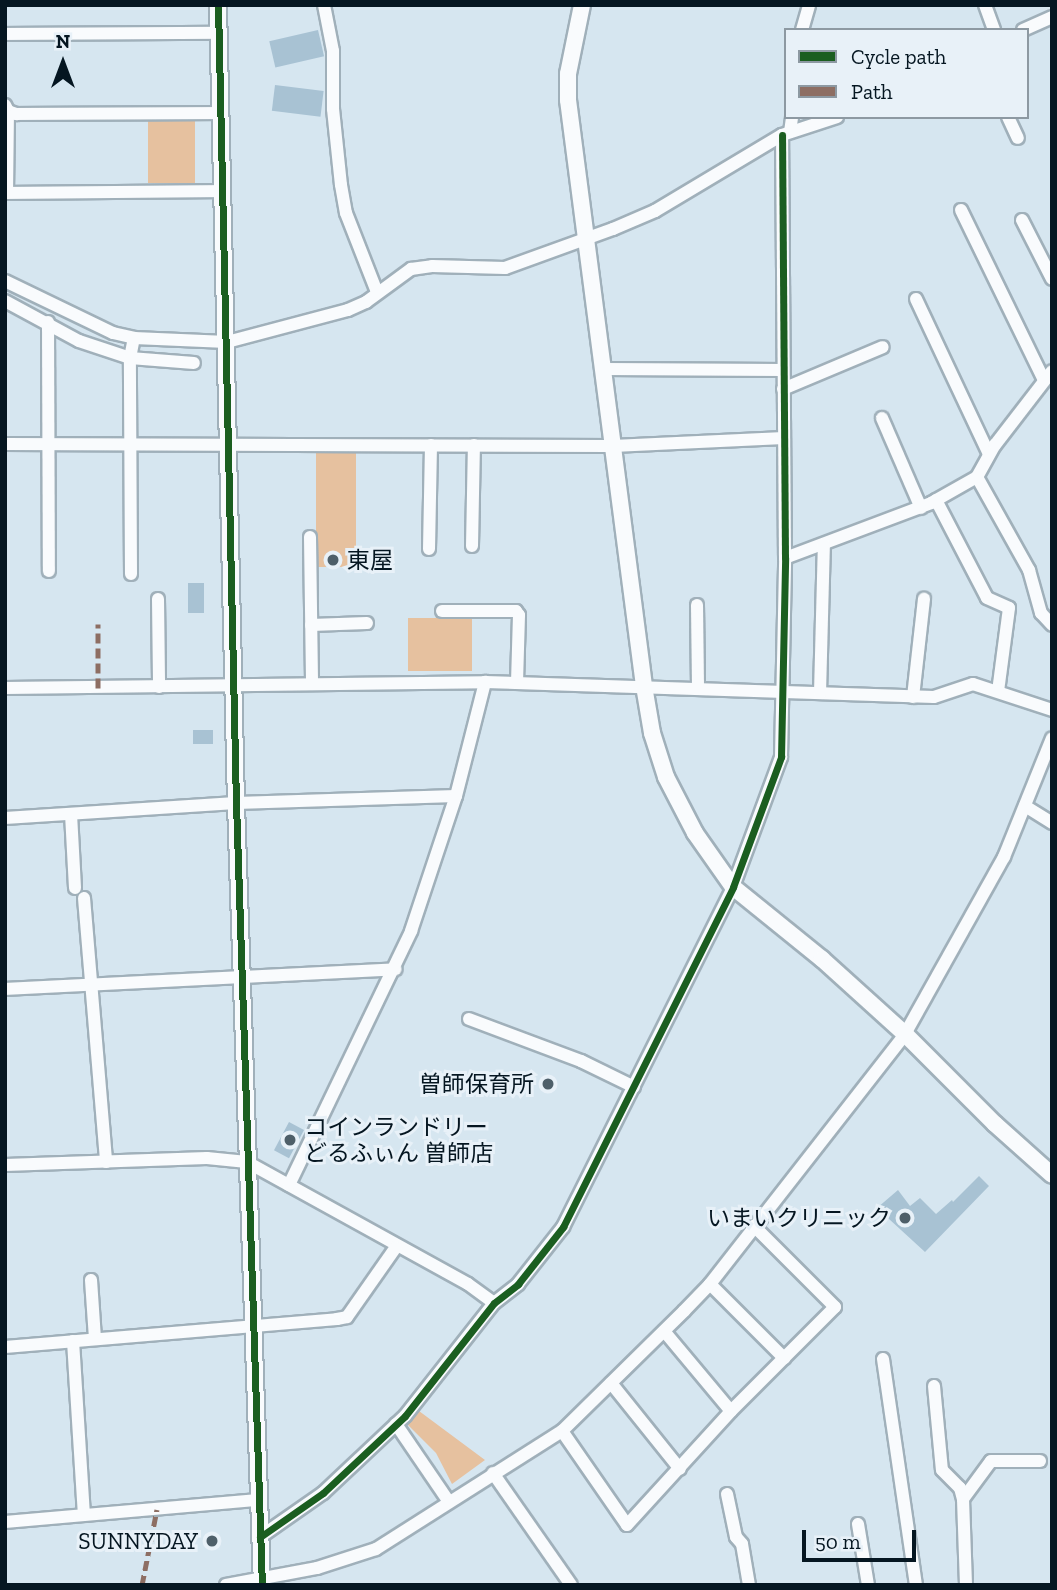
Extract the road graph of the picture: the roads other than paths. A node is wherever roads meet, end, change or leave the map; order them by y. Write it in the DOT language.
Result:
graph roads {
  1 [pos="218,5"];
  2 [pos="324,5"];
  3 [pos="582,5"];
  4 [pos="809,5"];
  5 [pos="985,5"];
  6 [pos="1052,17"];
  7 [pos="803,28"];
  8 [pos="993,28"];
  9 [pos="1027,28"];
  10 [pos="219,33"];
  11 [pos="5,34"];
  12 [pos="7,108"];
  13 [pos="221,113"];
  14 [pos="791,119"];
  15 [pos="831,119"];
  16 [pos="1008,119"];
  17 [pos="786,134"];
  18 [pos="1018,138"];
  19 [pos="223,191"];
  20 [pos="961,210"];
  21 [pos="1022,220"];
  22 [pos="588,238"];
  23 [pos="1052,279"];
  24 [pos="5,281"];
  25 [pos="377,292"];
  26 [pos="916,299"];
  27 [pos="5,301"];
  28 [pos="48,323"];
  29 [pos="134,338"];
  30 [pos="227,342"];
  31 [pos="883,348"];
  32 [pos="130,358"];
  33 [pos="194,363"];
  34 [pos="604,369"];
  35 [pos="783,370"];
  36 [pos="1048,376"];
  37 [pos="783,389"];
  38 [pos="882,418"];
  39 [pos="784,438"];
  40 [pos="5,444"];
  41 [pos="48,444"];
  42 [pos="131,444"];
  43 [pos="228,444"];
  44 [pos="431,445"];
  45 [pos="474,445"];
  46 [pos="614,446"];
  47 [pos="989,454"];
  48 [pos="977,477"];
  49 [pos="936,500"];
  50 [pos="921,508"];
  51 [pos="310,537"];
  52 [pos="824,544"];
  53 [pos="472,546"];
  54 [pos="429,549"];
  55 [pos="785,558"];
  56 [pos="49,571"];
  57 [pos="131,574"];
  58 [pos="158,599"];
  59 [pos="923,599"];
  60 [pos="697,606"];
  61 [pos="442,611"];
  62 [pos="367,623"];
  63 [pos="311,625"];
  64 [pos="1052,625"];
  65 [pos="485,682"];
  66 [pos="312,683"];
  67 [pos="517,683"];
  68 [pos="236,686"];
  69 [pos="159,687"];
  70 [pos="644,687"];
  71 [pos="5,688"];
  72 [pos="698,688"];
  73 [pos="998,691"];
  74 [pos="780,692"];
  75 [pos="820,693"];
  76 [pos="913,696"];
  77 [pos="1052,710"];
  78 [pos="1052,738"];
  79 [pos="456,796"];
  80 [pos="236,803"];
  81 [pos="1025,806"];
  82 [pos="71,814"];
  83 [pos="5,818"];
  84 [pos="1052,823"];
  85 [pos="733,887"];
  86 [pos="75,888"];
  87 [pos="84,898"];
  88 [pos="395,970"];
  89 [pos="242,975"];
  90 [pos="91,985"];
  91 [pos="5,989"];
  92 [pos="469,1019"];
  93 [pos="905,1034"];
  94 [pos="634,1087"];
  95 [pos="106,1162"];
  96 [pos="247,1162"];
  97 [pos="5,1165"];
  98 [pos="1052,1175"];
  99 [pos="289,1185"];
  100 [pos="754,1226"];
  101 [pos="396,1247"];
  102 [pos="91,1280"];
  103 [pos="709,1284"];
  104 [pos="494,1303"];
  105 [pos="253,1325"];
  106 [pos="664,1331"];
  107 [pos="95,1339"];
  108 [pos="74,1341"];
  109 [pos="5,1347"];
  110 [pos="784,1359"];
  111 [pos="883,1359"];
  112 [pos="611,1383"];
  113 [pos="934,1387"];
  114 [pos="731,1412"];
  115 [pos="396,1424"];
  116 [pos="562,1431"];
  117 [pos="1040,1461"];
  118 [pos="680,1469"];
  119 [pos="493,1473"];
  120 [pos="727,1494"];
  121 [pos="963,1499"];
  122 [pos="258,1500"];
  123 [pos="449,1502"];
  124 [pos="85,1515"];
  125 [pos="5,1522"];
  126 [pos="858,1524"];
  127 [pos="260,1537"];
  128 [pos="262,1581"];
  129 [pos="226,1585"];
  130 [pos="571,1585"];
  131 [pos="750,1585"];
  132 [pos="868,1585"];
  133 [pos="916,1585"];
  134 [pos="966,1585"];
  1 -- 10 [label="street"];
  2 -- 25 [label="street"];
  3 -- 22 [label="street"];
  4 -- 7 [label="street"];
  5 -- 8 [label="street"];
  6 -- 9 [label="street"];
  10 -- 11 [label="street"];
  10 -- 13 [label="street"];
  12 -- 13 [label="street"];
  12 -- 19 [label="street"];
  13 -- 19 [label="street"];
  14 -- 17 [label="street"];
  15 -- 17 [label="street"];
  16 -- 18 [label="street"];
  17 -- 22 [label="street"];
  17 -- 35 [label="street"];
  19 -- 30 [label="street"];
  20 -- 36 [label="street"];
  21 -- 23 [label="street"];
  22 -- 25 [label="street"];
  22 -- 34 [label="street"];
  24 -- 29 [label="street"];
  25 -- 30 [label="street"];
  26 -- 47 [label="street"];
  27 -- 28 [label="street"];
  28 -- 32 [label="street"];
  28 -- 41 [label="street"];
  29 -- 30 [label="street"];
  29 -- 32 [label="street"];
  30 -- 43 [label="street"];
  31 -- 37 [label="street"];
  32 -- 33 [label="street"];
  32 -- 42 [label="street"];
  34 -- 35 [label="street"];
  34 -- 46 [label="street"];
  35 -- 37 [label="street"];
  36 -- 47 [label="street"];
  37 -- 39 [label="street"];
  38 -- 50 [label="street"];
  39 -- 46 [label="street"];
  39 -- 55 [label="street"];
  40 -- 41 [label="street"];
  41 -- 42 [label="street"];
  41 -- 56 [label="street"];
  42 -- 43 [label="street"];
  42 -- 57 [label="street"];
  43 -- 44 [label="street"];
  43 -- 68 [label="street"];
  44 -- 45 [label="street"];
  44 -- 54 [label="street"];
  45 -- 46 [label="street"];
  45 -- 53 [label="street"];
  46 -- 70 [label="street"];
  47 -- 48 [label="street"];
  48 -- 49 [label="street"];
  48 -- 64 [label="street"];
  49 -- 50 [label="street"];
  49 -- 73 [label="street"];
  50 -- 52 [label="street"];
  51 -- 63 [label="street"];
  52 -- 55 [label="street"];
  52 -- 75 [label="street"];
  55 -- 74 [label="street"];
  58 -- 69 [label="street"];
  59 -- 76 [label="street"];
  60 -- 72 [label="street"];
  61 -- 67 [label="street"];
  62 -- 63 [label="street"];
  63 -- 66 [label="street"];
  65 -- 66 [label="street"];
  65 -- 67 [label="street"];
  65 -- 79 [label="street"];
  66 -- 68 [label="street"];
  67 -- 70 [label="street"];
  68 -- 69 [label="street"];
  68 -- 80 [label="street"];
  69 -- 71 [label="street"];
  70 -- 72 [label="street"];
  70 -- 85 [label="street"];
  72 -- 74 [label="street"];
  73 -- 76 [label="street"];
  73 -- 77 [label="street"];
  74 -- 75 [label="street"];
  74 -- 85 [label="street"];
  75 -- 76 [label="street"];
  78 -- 81 [label="street"];
  79 -- 80 [label="street"];
  79 -- 88 [label="street"];
  80 -- 82 [label="street"];
  80 -- 89 [label="street"];
  81 -- 84 [label="street"];
  81 -- 93 [label="street"];
  82 -- 83 [label="street"];
  82 -- 86 [label="street"];
  85 -- 93 [label="street"];
  85 -- 94 [label="street"];
  87 -- 90 [label="street"];
  88 -- 89 [label="street"];
  88 -- 99 [label="street"];
  89 -- 90 [label="street"];
  89 -- 96 [label="street"];
  90 -- 91 [label="street"];
  90 -- 95 [label="street"];
  92 -- 94 [label="street"];
  93 -- 98 [label="street"];
  93 -- 100 [label="street"];
  94 -- 104 [label="street"];
  95 -- 96 [label="street"];
  95 -- 97 [label="street"];
  96 -- 99 [label="street"];
  96 -- 105 [label="street"];
  99 -- 101 [label="street"];
  100 -- 103 [label="street"];
  100 -- 110 [label="street"];
  101 -- 104 [label="street"];
  101 -- 105 [label="street"];
  102 -- 107 [label="street"];
  103 -- 106 [label="street"];
  103 -- 110 [label="street"];
  104 -- 115 [label="street"];
  105 -- 107 [label="street"];
  105 -- 122 [label="street"];
  106 -- 112 [label="street"];
  106 -- 114 [label="street"];
  107 -- 108 [label="street"];
  108 -- 109 [label="street"];
  108 -- 124 [label="street"];
  110 -- 114 [label="street"];
  111 -- 133 [label="street"];
  112 -- 116 [label="street"];
  112 -- 118 [label="street"];
  113 -- 121 [label="street"];
  114 -- 118 [label="street"];
  115 -- 123 [label="street"];
  115 -- 127 [label="street"];
  116 -- 118 [label="street"];
  116 -- 119 [label="street"];
  117 -- 121 [label="street"];
  119 -- 123 [label="street"];
  119 -- 130 [label="street"];
  120 -- 131 [label="street"];
  121 -- 134 [label="street"];
  122 -- 124 [label="street"];
  122 -- 127 [label="street"];
  123 -- 128 [label="street"];
  124 -- 125 [label="street"];
  126 -- 132 [label="street"];
  127 -- 128 [label="street"];
  128 -- 129 [label="street"];
}
